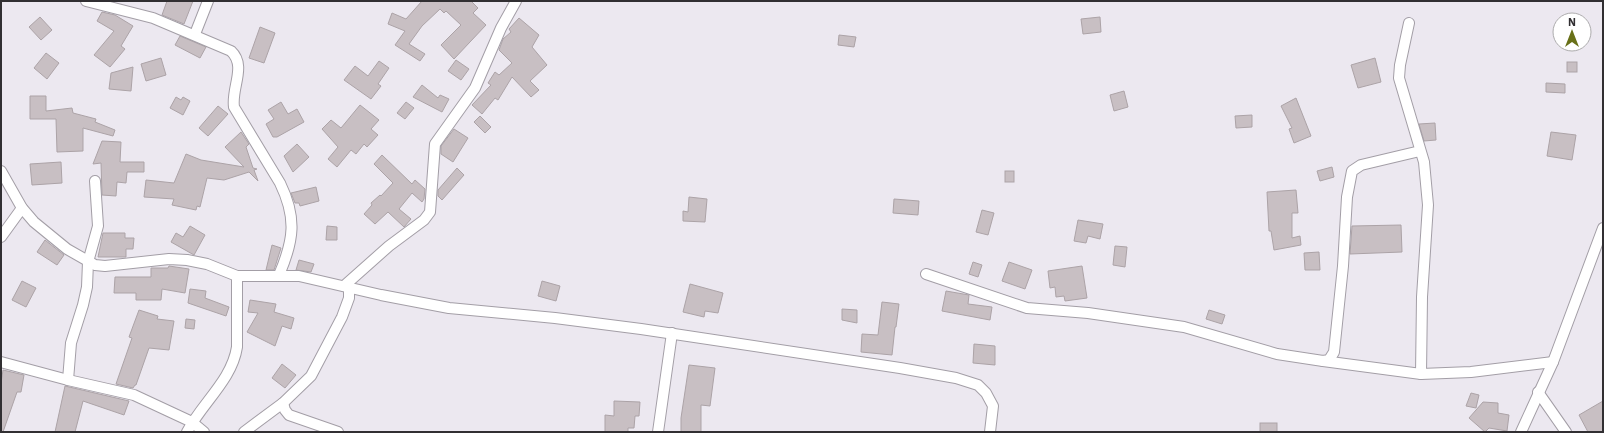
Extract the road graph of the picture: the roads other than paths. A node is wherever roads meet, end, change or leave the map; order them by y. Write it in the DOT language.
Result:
graph roads {
  1 [pos="86,1"];
  2 [pos="208,1"];
  3 [pos="516,1"];
  4 [pos="1409,23"];
  5 [pos="195,34"];
  6 [pos="1420,151"];
  7 [pos="1,171"];
  8 [pos="95,181"];
  9 [pos="22,208"];
  10 [pos="1603,228"];
  11 [pos="1,237"];
  12 [pos="88,262"];
  13 [pos="926,274"];
  14 [pos="279,275"];
  15 [pos="237,276"];
  16 [pos="347,287"];
  17 [pos="672,333"];
  18 [pos="1323,361"];
  19 [pos="1,362"];
  20 [pos="1553,362"];
  21 [pos="1421,374"];
  22 [pos="68,380"];
  23 [pos="1538,392"];
  24 [pos="283,403"];
  25 [pos="192,422"];
  26 [pos="187,432"];
  27 [pos="204,432"];
  28 [pos="244,432"];
  29 [pos="338,432"];
  30 [pos="658,432"];
  31 [pos="990,432"];
  32 [pos="1521,432"];
  33 [pos="1566,432"];
  1 -- 5 [label="street"];
  2 -- 5 [label="street"];
  3 -- 16 [label="street"];
  4 -- 6 [label="street"];
  5 -- 14 [label="street"];
  6 -- 18 [label="street"];
  6 -- 21 [label="street"];
  7 -- 9 [label="street"];
  8 -- 12 [label="street"];
  9 -- 11 [label="street"];
  9 -- 12 [label="street"];
  10 -- 20 [label="street"];
  12 -- 15 [label="street"];
  12 -- 22 [label="street"];
  13 -- 18 [label="street"];
  14 -- 15 [label="street"];
  14 -- 16 [label="street"];
  15 -- 25 [label="street"];
  16 -- 17 [label="street"];
  16 -- 24 [label="street"];
  17 -- 30 [label="street"];
  17 -- 31 [label="street"];
  18 -- 21 [label="street"];
  19 -- 22 [label="street"];
  20 -- 21 [label="street"];
  20 -- 23 [label="street"];
  22 -- 25 [label="street"];
  23 -- 32 [label="street"];
  23 -- 33 [label="street"];
  24 -- 28 [label="street"];
  24 -- 29 [label="street"];
  25 -- 26 [label="street"];
  25 -- 27 [label="street"];
}
